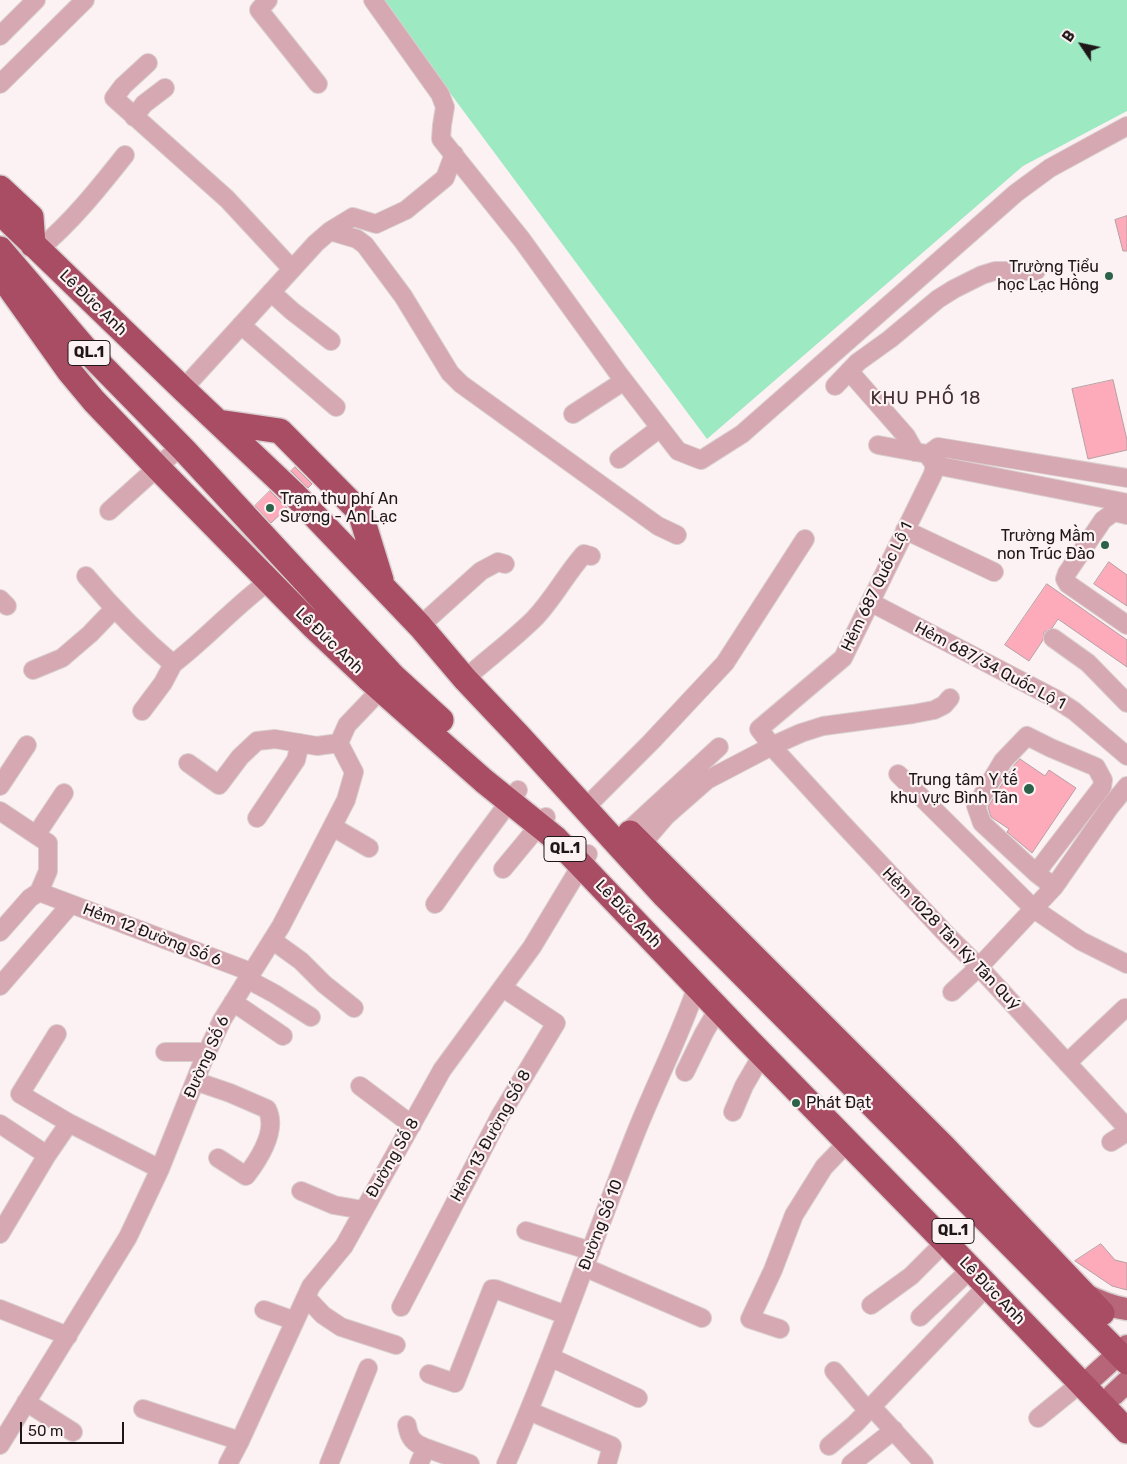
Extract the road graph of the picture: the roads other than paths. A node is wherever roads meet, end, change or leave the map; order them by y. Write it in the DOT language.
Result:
graph roads {
  1 [pos="36,0"];
  2 [pos="85,0"];
  3 [pos="268,0"];
  4 [pos="373,0"];
  5 [pos="0,36"];
  6 [pos="148,63"];
  7 [pos="0,84"];
  8 [pos="318,84"];
  9 [pos="164,88"];
  10 [pos="134,117"];
  11 [pos="1127,126"];
  12 [pos="454,154"];
  13 [pos="124,155"];
  14 [pos="0,188"];
  15 [pos="0,212"];
  16 [pos="330,231"];
  17 [pos="36,248"];
  18 [pos="0,249"];
  19 [pos="292,269"];
  20 [pos="1036,271"];
  21 [pos="0,274"];
  22 [pos="270,292"];
  23 [pos="241,325"];
  24 [pos="331,340"];
  25 [pos="849,371"];
  26 [pos="624,381"];
  27 [pos="835,386"];
  28 [pos="183,389"];
  29 [pos="336,407"];
  30 [pos="574,414"];
  31 [pos="218,422"];
  32 [pos="660,428"];
  33 [pos="878,445"];
  34 [pos="180,446"];
  35 [pos="929,454"];
  36 [pos="995,457"];
  37 [pos="619,459"];
  38 [pos="158,468"];
  39 [pos="992,476"];
  40 [pos="1127,478"];
  41 [pos="1127,502"];
  42 [pos="109,511"];
  43 [pos="1127,514"];
  44 [pos="905,530"];
  45 [pos="677,535"];
  46 [pos="805,539"];
  47 [pos="591,556"];
  48 [pos="505,564"];
  49 [pos="994,572"];
  50 [pos="86,576"];
  51 [pos="269,581"];
  52 [pos="384,590"];
  53 [pos="870,602"];
  54 [pos="114,609"];
  55 [pos="1127,625"];
  56 [pos="420,626"];
  57 [pos="1053,638"];
  58 [pos="173,664"];
  59 [pos="33,670"];
  60 [pos="465,679"];
  61 [pos="387,683"];
  62 [pos="950,698"];
  63 [pos="1127,703"];
  64 [pos="142,711"];
  65 [pos="339,743"];
  66 [pos="300,744"];
  67 [pos="27,745"];
  68 [pos="719,747"];
  69 [pos="773,748"];
  70 [pos="1127,756"];
  71 [pos="188,763"];
  72 [pos="898,774"];
  73 [pos="0,786"];
  74 [pos="1127,786"];
  75 [pos="64,793"];
  76 [pos="514,796"];
  77 [pos="585,808"];
  78 [pos="0,811"];
  79 [pos="257,818"];
  80 [pos="543,821"];
  81 [pos="333,827"];
  82 [pos="36,835"];
  83 [pos="635,838"];
  84 [pos="369,848"];
  85 [pos="584,860"];
  86 [pos="503,869"];
  87 [pos="1036,874"];
  88 [pos="1054,887"];
  89 [pos="38,892"];
  90 [pos="71,904"];
  91 [pos="435,904"];
  92 [pos="1034,910"];
  93 [pos="0,932"];
  94 [pos="272,940"];
  95 [pos="1127,964"];
  96 [pos="979,967"];
  97 [pos="249,976"];
  98 [pos="0,986"];
  99 [pos="697,986"];
  100 [pos="504,988"];
  101 [pos="952,992"];
  102 [pos="232,1002"];
  103 [pos="354,1008"];
  104 [pos="1125,1008"];
  105 [pos="718,1009"];
  106 [pos="311,1018"];
  107 [pos="57,1034"];
  108 [pos="283,1036"];
  109 [pos="164,1052"];
  110 [pos="207,1052"];
  111 [pos="762,1055"];
  112 [pos="1067,1063"];
  113 [pos="685,1072"];
  114 [pos="195,1081"];
  115 [pos="360,1086"];
  116 [pos="733,1112"];
  117 [pos="904,1122"];
  118 [pos="69,1123"];
  119 [pos="0,1124"];
  120 [pos="412,1125"];
  121 [pos="1127,1130"];
  122 [pos="1111,1142"];
  123 [pos="847,1143"];
  124 [pos="47,1155"];
  125 [pos="218,1158"];
  126 [pos="160,1169"];
  127 [pos="301,1191"];
  128 [pos="363,1210"];
  129 [pos="526,1231"];
  130 [pos="0,1234"];
  131 [pos="945,1242"];
  132 [pos="588,1259"];
  133 [pos="979,1277"];
  134 [pos="1084,1294"];
  135 [pos="306,1297"];
  136 [pos="871,1306"];
  137 [pos="401,1307"];
  138 [pos="0,1308"];
  139 [pos="1127,1309"];
  140 [pos="264,1310"];
  141 [pos="566,1315"];
  142 [pos="920,1317"];
  143 [pos="702,1318"];
  144 [pos="295,1321"];
  145 [pos="780,1329"];
  146 [pos="68,1336"];
  147 [pos="396,1345"];
  148 [pos="1125,1350"];
  149 [pos="550,1357"];
  150 [pos="368,1368"];
  151 [pos="834,1372"];
  152 [pos="429,1374"];
  153 [pos="1088,1379"];
  154 [pos="1122,1395"];
  155 [pos="638,1398"];
  156 [pos="26,1402"];
  157 [pos="143,1409"];
  158 [pos="870,1409"];
  159 [pos="529,1411"];
  160 [pos="1038,1418"];
  161 [pos="407,1425"];
  162 [pos="894,1430"];
  163 [pos="1127,1431"];
  164 [pos="73,1432"];
  165 [pos="240,1441"];
  166 [pos="0,1445"];
  167 [pos="829,1446"];
  168 [pos="423,1456"];
  169 [pos="464,1463"];
  170 [pos="228,1464"];
  171 [pos="329,1464"];
  172 [pos="506,1464"];
  173 [pos="607,1464"];
  174 [pos="851,1464"];
  175 [pos="924,1464"];
  1 -- 5 [label="street"];
  2 -- 7 [label="street"];
  3 -- 8 [label="street"];
  4 -- 12 [label="street"];
  6 -- 10 [label="street"];
  9 -- 10 [label="street"];
  10 -- 19 [label="street"];
  11 -- 32 [label="street"];
  12 -- 16 [label="street"];
  12 -- 26 [label="street"];
  13 -- 17 [label="street"];
  14 -- 17 [label="highway"];
  15 -- 17 [label="highway, Lê Đức Anh / QL.1"];
  16 -- 19 [label="street"];
  16 -- 45 [label="street"];
  17 -- 28 [label="highway, Lê Đức Anh / QL.1"];
  18 -- 34 [label="highway, Lê Đức Anh / QL.1"];
  19 -- 22 [label="street"];
  20 -- 25 [label="street"];
  21 -- 38 [label="highway, Lê Đức Anh / QL.1"];
  22 -- 23 [label="street"];
  22 -- 24 [label="street"];
  23 -- 28 [label="street"];
  23 -- 29 [label="street"];
  25 -- 27 [label="street"];
  25 -- 35 [label="street"];
  26 -- 30 [label="street"];
  26 -- 32 [label="street"];
  28 -- 31 [label="highway, Lê Đức Anh / QL.1"];
  31 -- 52 [label="highway, Lê Đức Anh / QL.1"];
  31 -- 52 [label="highway, Lê Đức Anh / QL.1"];
  32 -- 37 [label="street"];
  33 -- 35 [label="street"];
  34 -- 38 [label="street"];
  34 -- 61 [label="highway, Lê Đức Anh / QL.1"];
  35 -- 36 [label="street"];
  35 -- 39 [label="street"];
  35 -- 44 [label="street, Hẻm 687 Quốc Lộ 1"];
  36 -- 39 [label="street"];
  36 -- 40 [label="street"];
  38 -- 42 [label="street"];
  38 -- 51 [label="highway, Lê Đức Anh / QL.1"];
  39 -- 41 [label="street"];
  43 -- 55 [label="street"];
  44 -- 49 [label="street"];
  44 -- 53 [label="street, Hẻm 687 Quốc Lộ 1"];
  46 -- 77 [label="street"];
  47 -- 60 [label="street"];
  48 -- 56 [label="street"];
  50 -- 54 [label="street"];
  51 -- 58 [label="street"];
  51 -- 61 [label="highway, Lê Đức Anh / QL.1"];
  52 -- 56 [label="highway, Lê Đức Anh / QL.1"];
  53 -- 69 [label="street, Hẻm 687 Quốc Lộ 1"];
  53 -- 70 [label="street, Hẻm 687/34 Quốc Lộ 1"];
  54 -- 58 [label="street"];
  54 -- 59 [label="street"];
  56 -- 60 [label="highway, Lê Đức Anh / QL.1"];
  57 -- 63 [label="street"];
  58 -- 64 [label="street"];
  60 -- 77 [label="highway, Lê Đức Anh / QL.1"];
  61 -- 65 [label="street"];
  61 -- 76 [label="highway, Lê Đức Anh / QL.1"];
  62 -- 69 [label="street"];
  65 -- 66 [label="street"];
  65 -- 81 [label="street, Đường Số 6"];
  66 -- 71 [label="street"];
  66 -- 79 [label="street"];
  67 -- 73 [label="street"];
  68 -- 83 [label="street"];
  69 -- 83 [label="street"];
  69 -- 96 [label="street, Hẻm 1028 Tân Kỳ Tân Quý"];
  72 -- 92 [label="street"];
  74 -- 88 [label="street"];
  75 -- 82 [label="street"];
  76 -- 80 [label="highway, Lê Đức Anh / QL.1"];
  76 -- 91 [label="street"];
  77 -- 83 [label="highway, QL.1"];
  77 -- 117 [label="highway, Lê Đức Anh / QL.1"];
  78 -- 82 [label="street"];
  80 -- 85 [label="highway, Lê Đức Anh / QL.1"];
  80 -- 86 [label="street"];
  81 -- 84 [label="street"];
  81 -- 94 [label="street, Đường Số 6"];
  82 -- 89 [label="street"];
  83 -- 117 [label="highway, Lê Đức Anh / QL.1"];
  85 -- 99 [label="highway, Lê Đức Anh / QL.1"];
  85 -- 100 [label="street, Đường Số 8"];
  85 -- 153 [label="highway, Lê Đức Anh / QL.1"];
  87 -- 87 [label="street"];
  87 -- 88 [label="street"];
  88 -- 92 [label="street"];
  89 -- 90 [label="street"];
  89 -- 93 [label="street"];
  90 -- 97 [label="street, Hẻm 12 Đường Số 6"];
  90 -- 98 [label="street, Hẻm 12 Đường Số 6"];
  92 -- 95 [label="street"];
  92 -- 96 [label="street"];
  94 -- 97 [label="street, Đường Số 6"];
  94 -- 103 [label="street"];
  96 -- 101 [label="street"];
  96 -- 112 [label="street, Hẻm 1028 Tân Kỳ Tân Quý"];
  97 -- 102 [label="street, Đường Số 6"];
  97 -- 106 [label="street, Hẻm 12 Đường Số 6"];
  99 -- 105 [label="highway, Lê Đức Anh / QL.1"];
  99 -- 132 [label="street, Đường Số 10"];
  100 -- 120 [label="street, Đường Số 8"];
  100 -- 137 [label="street, Hẻm 13 Đường Số 8"];
  102 -- 108 [label="street"];
  102 -- 110 [label="street, Đường Số 6"];
  104 -- 112 [label="street"];
  105 -- 111 [label="highway, Lê Đức Anh / QL.1"];
  105 -- 113 [label="street"];
  107 -- 118 [label="street"];
  109 -- 110 [label="street"];
  110 -- 114 [label="street, Đường Số 6"];
  111 -- 116 [label="street"];
  111 -- 123 [label="highway, Lê Đức Anh / QL.1"];
  112 -- 121 [label="street, Hẻm 1028 Tân Kỳ Tân Quý"];
  114 -- 125 [label="street"];
  114 -- 126 [label="street, Đường Số 6"];
  115 -- 120 [label="street"];
  117 -- 134 [label="highway, Lê Đức Anh / QL.1"];
  117 -- 148 [label="highway, Lê Đức Anh / QL.1"];
  118 -- 124 [label="street"];
  118 -- 126 [label="street"];
  119 -- 124 [label="street"];
  120 -- 128 [label="street, Đường Số 8"];
  121 -- 122 [label="street"];
  123 -- 131 [label="highway, Lê Đức Anh / QL.1"];
  123 -- 145 [label="street"];
  124 -- 130 [label="street"];
  126 -- 146 [label="street, Đường Số 6"];
  127 -- 128 [label="street"];
  128 -- 135 [label="street, Đường Số 8"];
  129 -- 132 [label="street"];
  131 -- 133 [label="highway, Lê Đức Anh / QL.1"];
  131 -- 136 [label="street"];
  132 -- 141 [label="street, Đường Số 10"];
  132 -- 143 [label="street"];
  133 -- 142 [label="street"];
  133 -- 153 [label="highway, Lê Đức Anh / QL.1"];
  133 -- 158 [label="street"];
  134 -- 139 [label="main road"];
  134 -- 148 [label="highway, Lê Đức Anh / QL.1"];
  135 -- 144 [label="street, Đường Số 8"];
  135 -- 147 [label="street"];
  138 -- 146 [label="street"];
  140 -- 144 [label="street"];
  141 -- 149 [label="street, Đường Số 10"];
  141 -- 152 [label="street"];
  144 -- 165 [label="street, Đường Số 8"];
  146 -- 156 [label="street, Đường Số 6"];
  148 -- 153 [label="main road"];
  149 -- 155 [label="street"];
  149 -- 159 [label="street, Đường Số 10"];
  150 -- 171 [label="street"];
  151 -- 158 [label="street"];
  153 -- 154 [label="highway, Lê Đức Anh / QL.1"];
  153 -- 160 [label="street"];
  153 -- 163 [label="highway, Lê Đức Anh / QL.1"];
  156 -- 164 [label="street"];
  156 -- 166 [label="street, Đường Số 6"];
  157 -- 165 [label="street"];
  158 -- 162 [label="street"];
  158 -- 167 [label="street"];
  159 -- 172 [label="street, Đường Số 10"];
  159 -- 173 [label="street"];
  161 -- 168 [label="street"];
  162 -- 174 [label="street"];
  162 -- 175 [label="street"];
  165 -- 170 [label="street, Đường Số 8"];
  168 -- 169 [label="street"];
}
